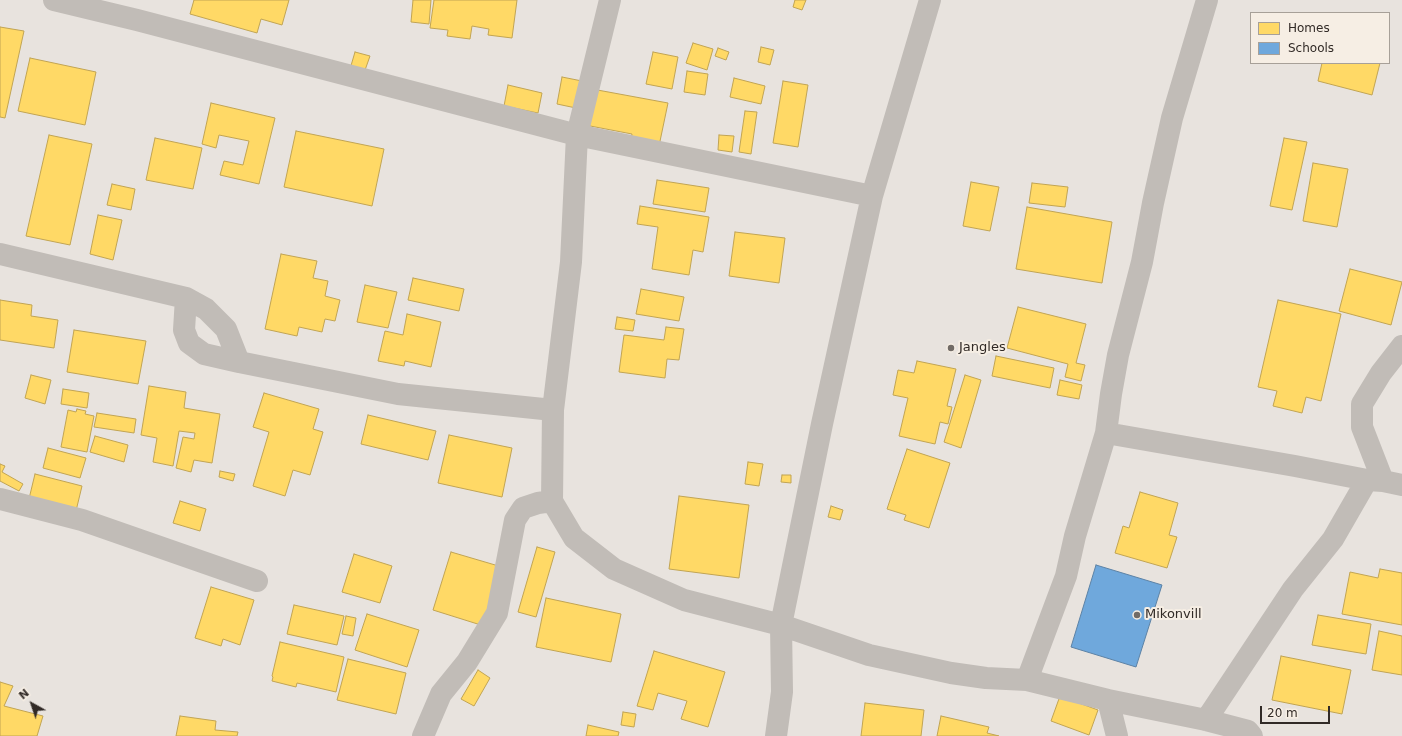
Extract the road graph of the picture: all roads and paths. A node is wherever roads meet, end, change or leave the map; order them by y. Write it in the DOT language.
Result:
graph roads {
  1 [pos="54,0"];
  2 [pos="610,0"];
  3 [pos="930,0"];
  4 [pos="1207,0"];
  5 [pos="577,136"];
  6 [pos="872,196"];
  7 [pos="0,254"];
  8 [pos="186,298"];
  9 [pos="1402,346"];
  10 [pos="239,362"];
  11 [pos="553,410"];
  12 [pos="1106,433"];
  13 [pos="1384,482"];
  14 [pos="0,499"];
  15 [pos="552,502"];
  16 [pos="257,581"];
  17 [pos="781,625"];
  18 [pos="1027,680"];
  19 [pos="1108,700"];
  20 [pos="1206,720"];
  21 [pos="423,736"];
  22 [pos="776,736"];
  23 [pos="1117,736"];
  24 [pos="1252,736"];
  1 -- 5 [label="street"];
  2 -- 5 [label="street"];
  3 -- 6 [label="street"];
  4 -- 12 [label="street"];
  5 -- 6 [label="street"];
  5 -- 11 [label="street"];
  6 -- 17 [label="street"];
  7 -- 8 [label="street"];
  8 -- 10 [label="street"];
  8 -- 10 [label="street"];
  9 -- 13 [label="street"];
  10 -- 11 [label="street"];
  11 -- 15 [label="street"];
  12 -- 13 [label="street"];
  12 -- 18 [label="street"];
  13 -- 20 [label="street"];
  14 -- 16 [label="street"];
  15 -- 17 [label="street"];
  15 -- 21 [label="street"];
  17 -- 18 [label="street"];
  17 -- 22 [label="street"];
  18 -- 19 [label="street"];
  19 -- 20 [label="street"];
  19 -- 23 [label="street"];
  20 -- 24 [label="street"];
}
